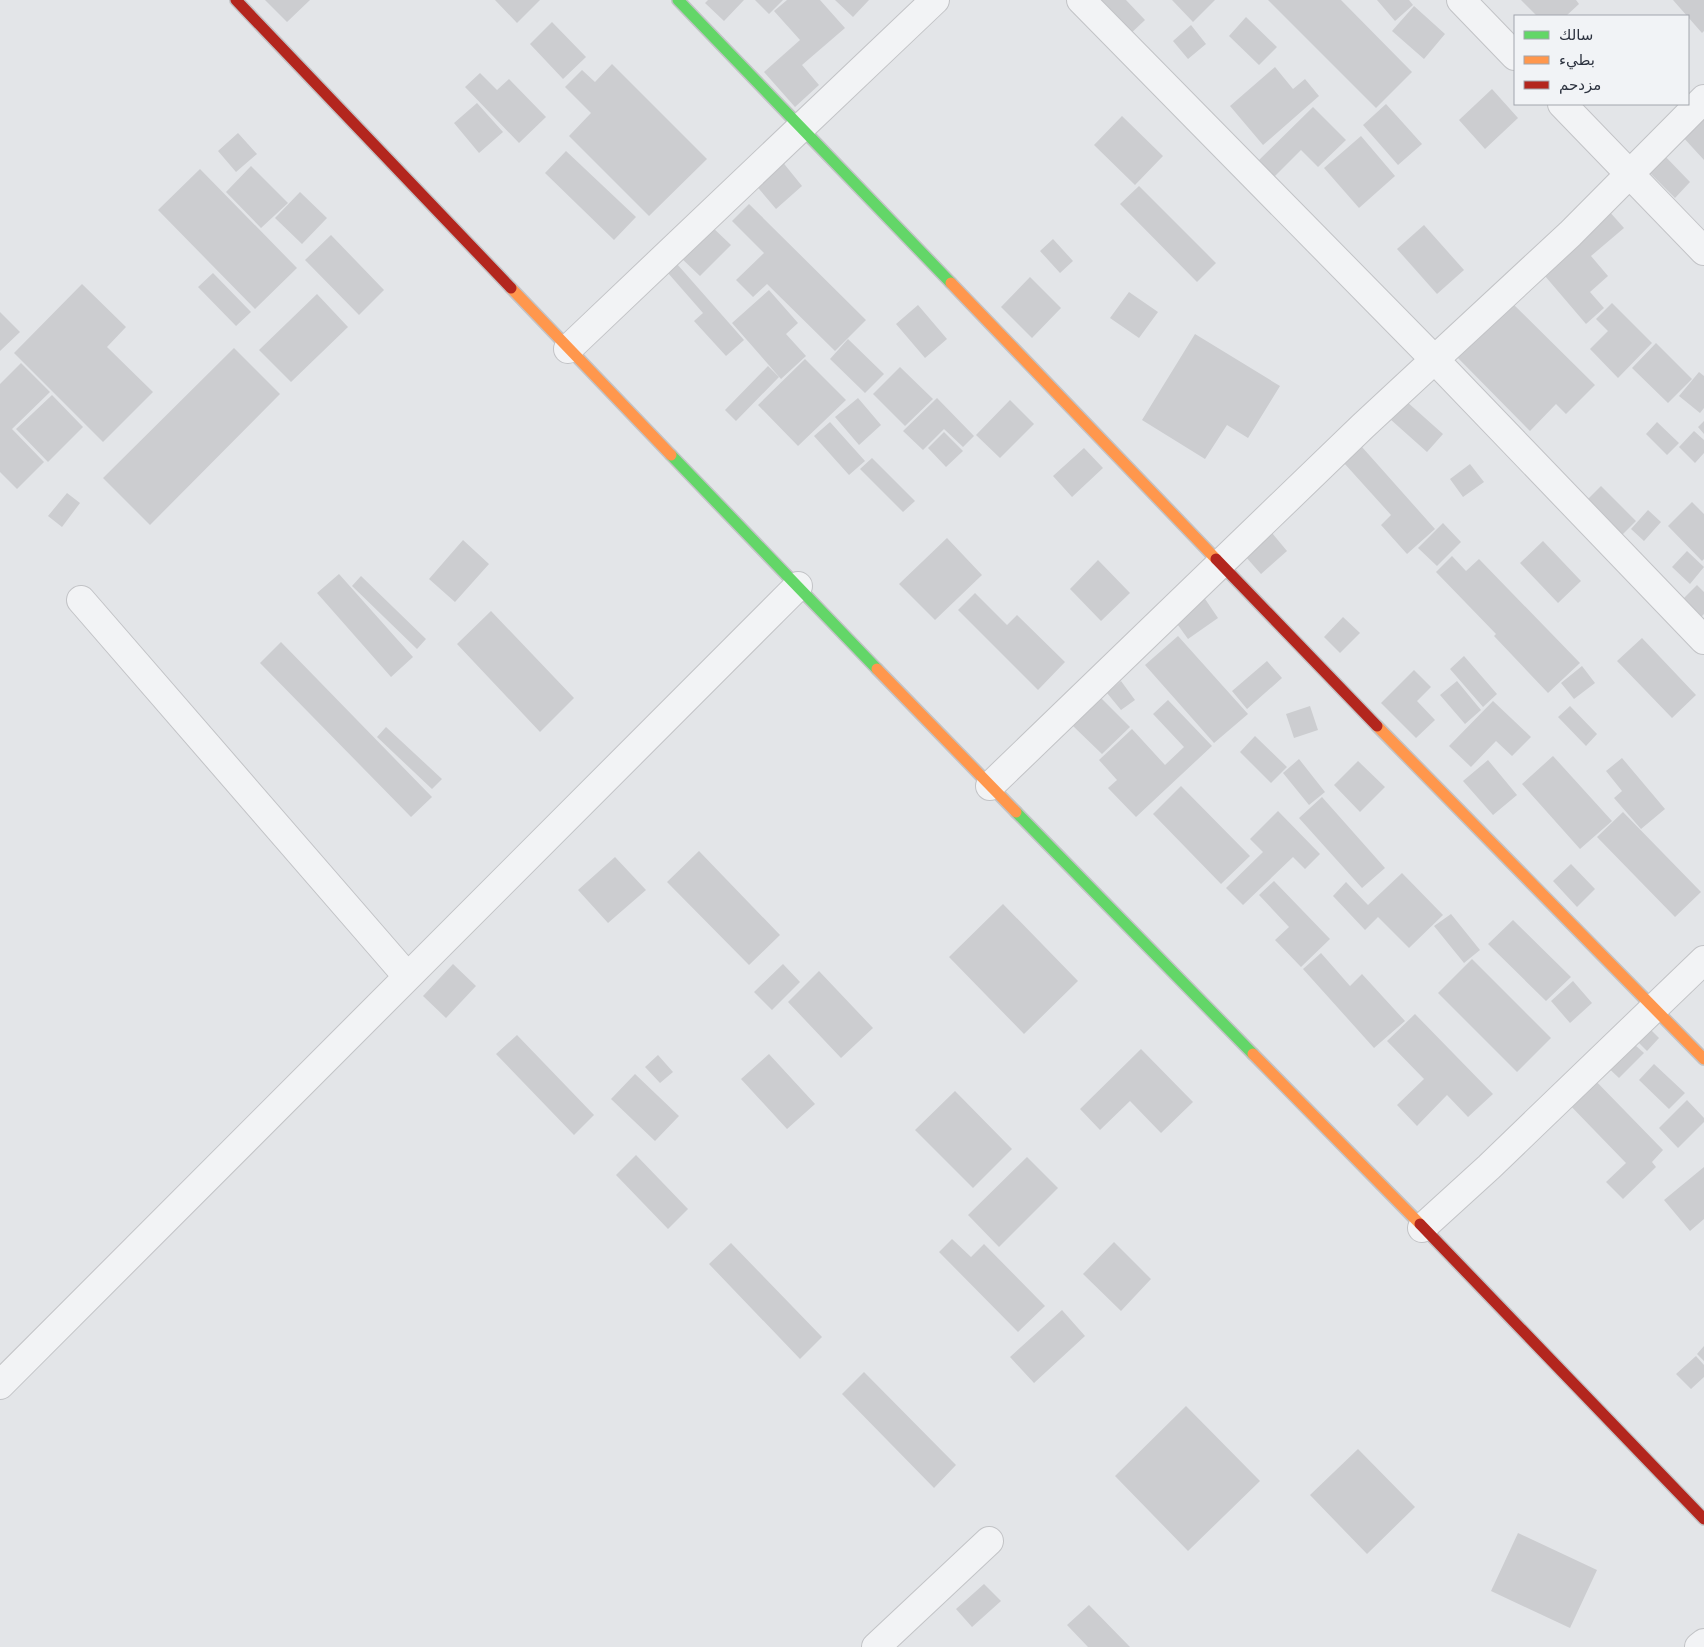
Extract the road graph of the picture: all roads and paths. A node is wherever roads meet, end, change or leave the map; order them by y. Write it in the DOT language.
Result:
graph roads {
  1 [pos="236,0"];
  2 [pos="678,0"];
  3 [pos="935,0"];
  4 [pos="1081,0"];
  5 [pos="1461,0"];
  6 [pos="1514,55"];
  7 [pos="1704,99"];
  8 [pos="1563,105"];
  9 [pos="801,128"];
  10 [pos="1630,174"];
  11 [pos="1704,251"];
  12 [pos="568,349"];
  13 [pos="1435,360"];
  14 [pos="1221,563"];
  15 [pos="798,586"];
  16 [pos="81,600"];
  17 [pos="1704,640"];
  18 [pos="990,786"];
  19 [pos="1704,960"];
  20 [pos="407,976"];
  21 [pos="1654,1009"];
  22 [pos="1704,1059"];
  23 [pos="1422,1228"];
  24 [pos="0,1385"];
  25 [pos="1704,1519"];
  26 [pos="989,1541"];
  27 [pos="1704,1642"];
  28 [pos="876,1647"];
  29 [pos="1700,1647"];
  1 -- 12 [label="street"];
  2 -- 9 [label="street"];
  3 -- 9 [label="street"];
  4 -- 13 [label="street"];
  5 -- 6 [label="street"];
  7 -- 10 [label="street"];
  8 -- 10 [label="street"];
  9 -- 12 [label="street"];
  9 -- 14 [label="street"];
  10 -- 11 [label="street"];
  10 -- 13 [label="street"];
  12 -- 15 [label="street"];
  13 -- 14 [label="street"];
  13 -- 17 [label="street"];
  14 -- 18 [label="street"];
  14 -- 21 [label="street"];
  15 -- 18 [label="street"];
  15 -- 20 [label="street"];
  16 -- 20 [label="street"];
  18 -- 23 [label="street"];
  19 -- 21 [label="street"];
  20 -- 24 [label="street"];
  21 -- 22 [label="street"];
  21 -- 23 [label="street"];
  23 -- 25 [label="street"];
  26 -- 28 [label="street"];
  27 -- 29 [label="street"];
}
